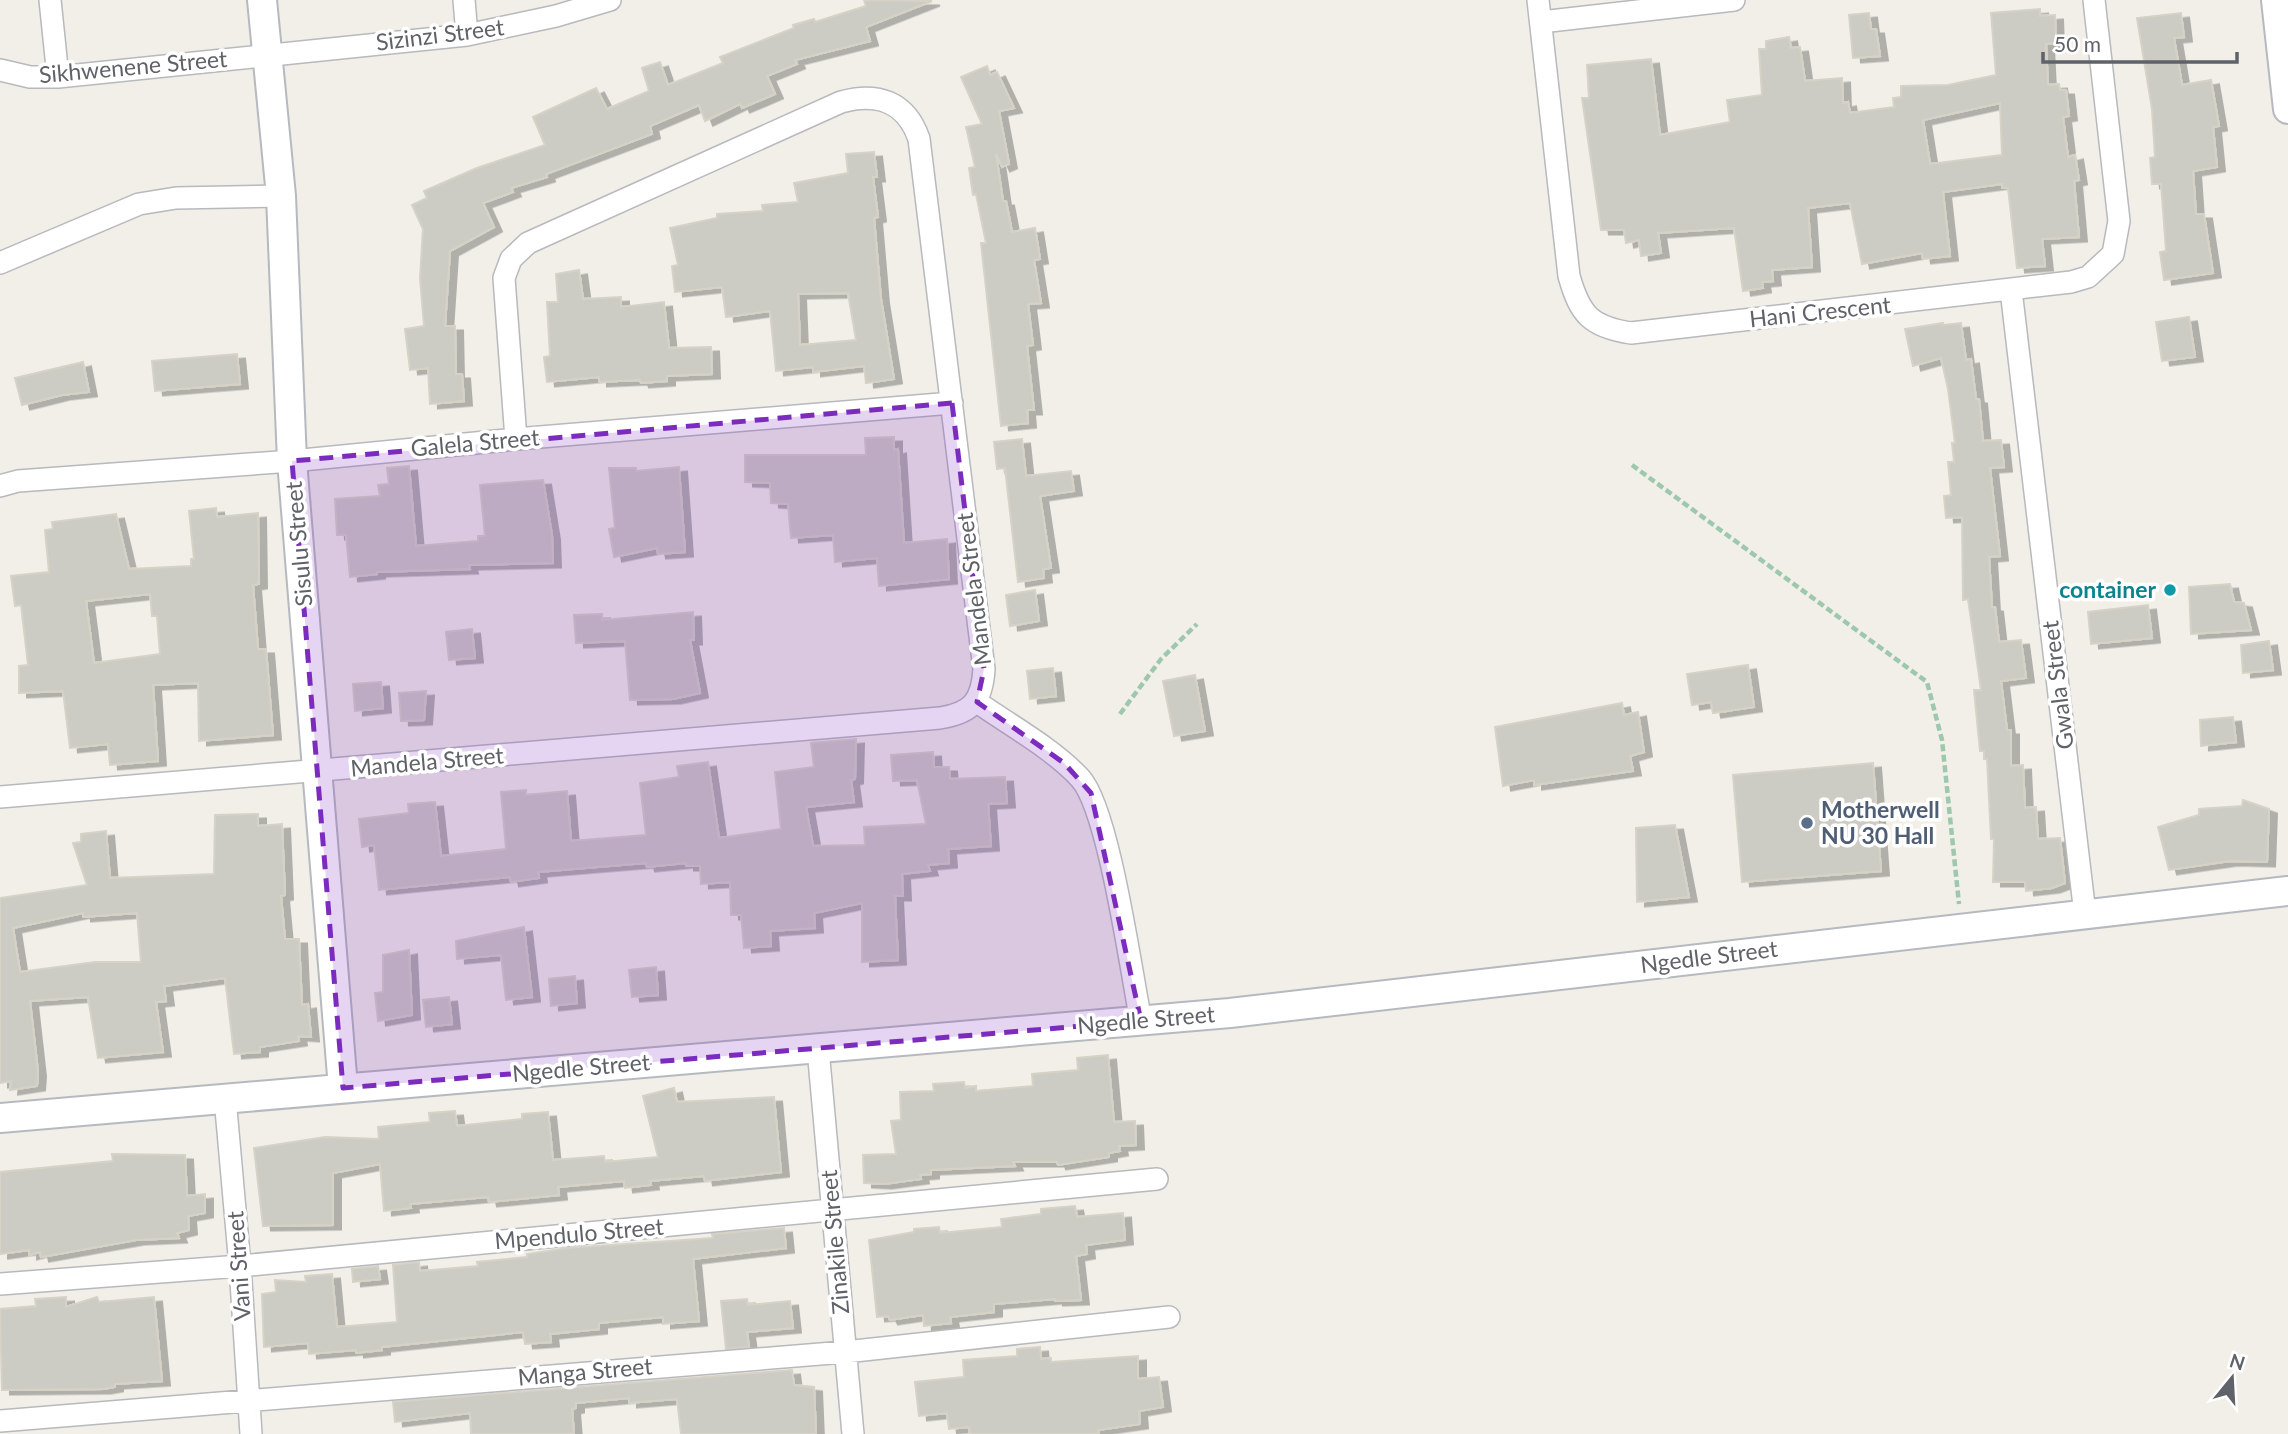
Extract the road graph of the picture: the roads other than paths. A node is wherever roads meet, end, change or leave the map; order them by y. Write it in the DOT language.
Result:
graph roads {
  1 [pos="51,0"];
  2 [pos="262,0"];
  3 [pos="464,0"];
  4 [pos="610,0"];
  5 [pos="1538,0"];
  6 [pos="1734,0"];
  7 [pos="2094,0"];
  8 [pos="2276,0"];
  9 [pos="1541,22"];
  10 [pos="467,35"];
  11 [pos="267,54"];
  12 [pos="0,69"];
  13 [pos="58,77"];
  14 [pos="2288,109"];
  15 [pos="281,196"];
  16 [pos="0,263"];
  17 [pos="2011,290"];
  18 [pos="952,403"];
  19 [pos="516,439"];
  20 [pos="292,461"];
  21 [pos="0,486"];
  22 [pos="977,702"];
  23 [pos="317,771"];
  24 [pos="0,797"];
  25 [pos="2288,891"];
  26 [pos="2085,914"];
  27 [pos="1141,1021"];
  28 [pos="818,1049"];
  29 [pos="343,1088"];
  30 [pos="225,1098"];
  31 [pos="0,1118"];
  32 [pos="1157,1179"];
  33 [pos="832,1210"];
  34 [pos="240,1266"];
  35 [pos="0,1284"];
  36 [pos="1169,1317"];
  37 [pos="845,1352"];
  38 [pos="248,1399"];
  39 [pos="0,1422"];
  40 [pos="251,1434"];
  41 [pos="853,1434"];
  1 -- 13 [label="street"];
  2 -- 11 [label="street, Sisulu Street"];
  3 -- 10 [label="street"];
  4 -- 10 [label="street, Sizinzi Street"];
  5 -- 9 [label="street, Hani Crescent"];
  6 -- 9 [label="street"];
  7 -- 17 [label="street, Hani Crescent"];
  8 -- 14 [label="street"];
  9 -- 17 [label="street, Hani Crescent"];
  10 -- 11 [label="street, Sizinzi Street"];
  11 -- 13 [label="street, Sikhwenene Street"];
  11 -- 15 [label="street, Sisulu Street"];
  12 -- 13 [label="street, Sikhwenene Street"];
  15 -- 16 [label="street"];
  15 -- 20 [label="street, Sisulu Street"];
  17 -- 26 [label="street, Gwala Street"];
  18 -- 19 [label="street, Galela Street"];
  18 -- 19 [label="street, Mandela Street"];
  18 -- 22 [label="street, Mandela Street"];
  19 -- 20 [label="street, Galela Street"];
  20 -- 21 [label="street, Galela Street"];
  20 -- 23 [label="street, Sisulu Street"];
  22 -- 23 [label="street, Mandela Street"];
  22 -- 27 [label="street"];
  23 -- 24 [label="street, Mandela Street"];
  23 -- 29 [label="street, Sisulu Street"];
  25 -- 26 [label="street, Ngedle Street"];
  26 -- 27 [label="street, Ngedle Street"];
  27 -- 28 [label="street, Ngedle Street"];
  28 -- 29 [label="street, Ngedle Street"];
  28 -- 33 [label="street, Zinakile Street"];
  29 -- 30 [label="street, Ngedle Street"];
  30 -- 31 [label="street, Ngedle Street"];
  30 -- 34 [label="street, Vani Street"];
  32 -- 33 [label="street, Mpendulo Street"];
  33 -- 34 [label="street, Mpendulo Street"];
  33 -- 37 [label="street, Zinakile Street"];
  34 -- 35 [label="street, Mpendulo Street"];
  34 -- 38 [label="street, Vani Street"];
  36 -- 37 [label="street, Manga Street"];
  37 -- 38 [label="street, Manga Street"];
  37 -- 41 [label="street, Zinakile Street"];
  38 -- 39 [label="street, Manga Street"];
  38 -- 40 [label="street, Vani Street"];
}
